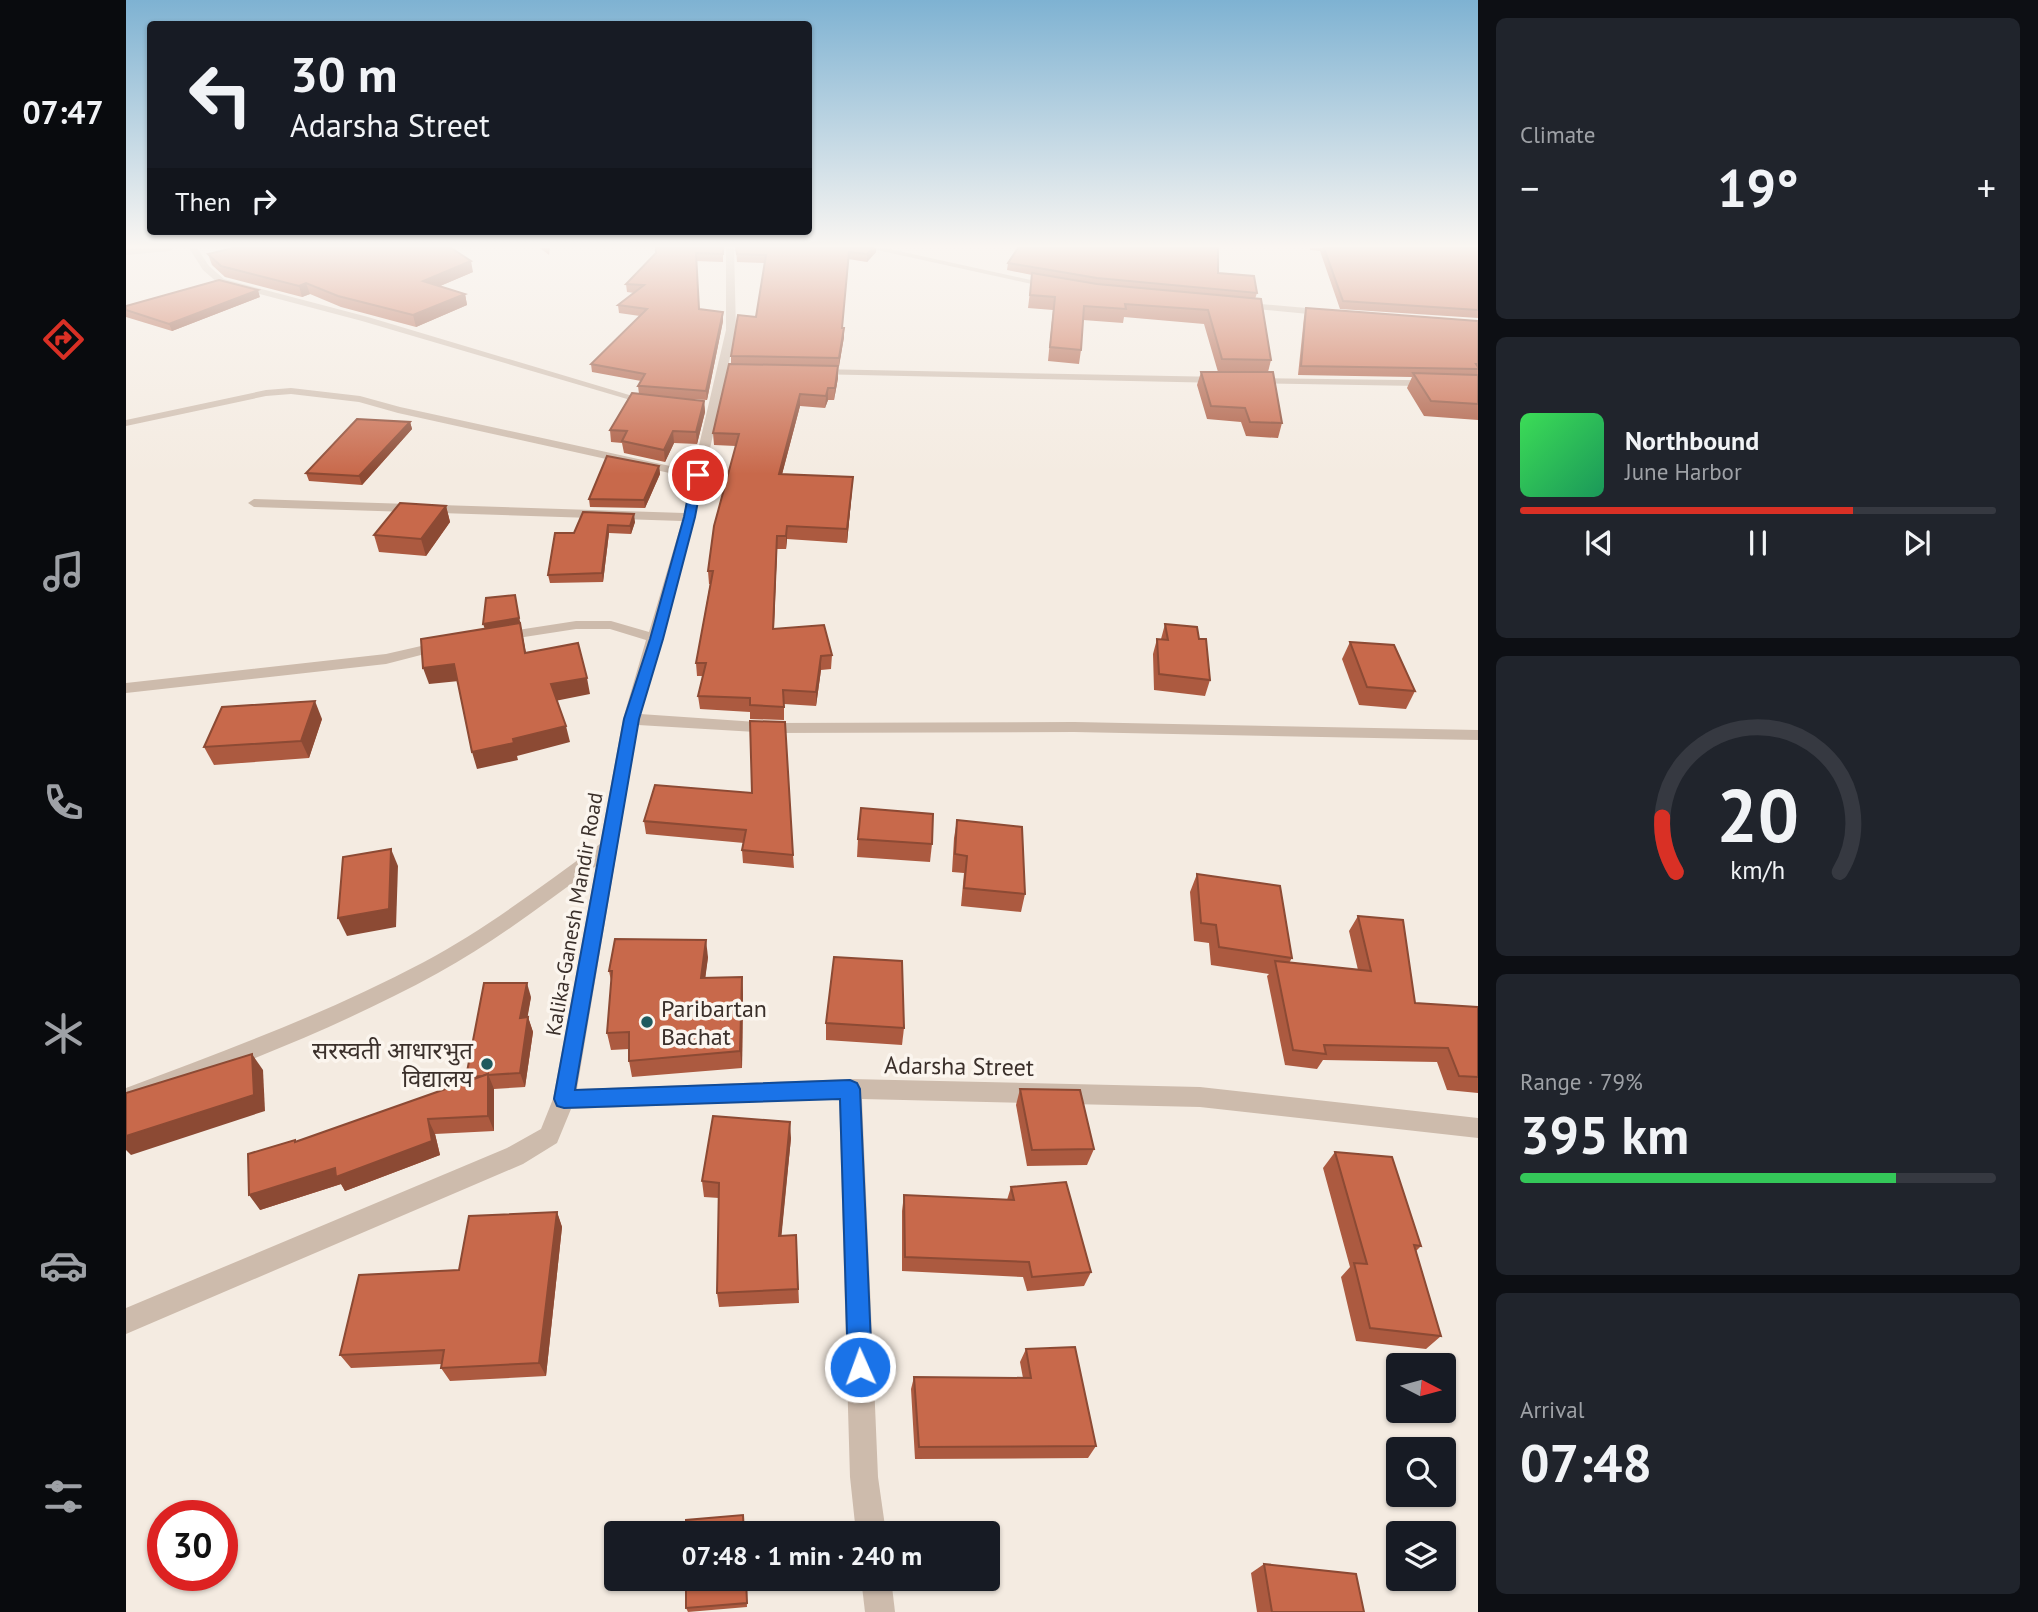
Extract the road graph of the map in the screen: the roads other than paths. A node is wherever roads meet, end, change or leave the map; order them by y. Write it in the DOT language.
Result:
graph roads {
  1 [pos="379,323"];
  2 [pos="731,323"];
  3 [pos="803,371"];
  4 [pos="1232,380"];
  5 [pos="1245,381"];
  6 [pos="1478,384"];
  7 [pos="667,405"];
  8 [pos="126,423"];
  9 [pos="698,475"];
  10 [pos="254,503"];
  11 [pos="690,517"];
  12 [pos="486,639"];
  13 [pos="657,639"];
  14 [pos="460,643"];
  15 [pos="126,688"];
  16 [pos="631,719"];
  17 [pos="1478,735"];
  18 [pos="609,847"];
  19 [pos="850,1089"];
  20 [pos="126,1098"];
  21 [pos="564,1099"];
  22 [pos="1478,1128"];
  23 [pos="126,1321"];
  24 [pos="870,1521"];
  25 [pos="878,1591"];
  26 [pos="880,1612"];
  1 -- 7 [label="street"];
  2 -- 9 [label="street, Kalika-Ganesh Mandir Road"];
  3 -- 4 [label="street"];
  5 -- 6 [label="street"];
  8 -- 9 [label="street"];
  9 -- 11 [label="street, Kalika-Ganesh Mandir Road"];
  10 -- 11 [label="street"];
  11 -- 13 [label="street, Kalika-Ganesh Mandir Road"];
  12 -- 13 [label="street"];
  13 -- 16 [label="street, Kalika-Ganesh Mandir Road"];
  14 -- 15 [label="street"];
  16 -- 17 [label="street"];
  16 -- 18 [label="street, Kalika-Ganesh Mandir Road"];
  18 -- 20 [label="street"];
  18 -- 21 [label="street, Kalika-Ganesh Mandir Road"];
  19 -- 21 [label="street, Adarsha Street"];
  19 -- 22 [label="street, Adarsha Street"];
  19 -- 24 [label="street"];
  21 -- 23 [label="street, Kalika-Ganesh Mandir Road"];
  25 -- 26 [label="street"];
}
